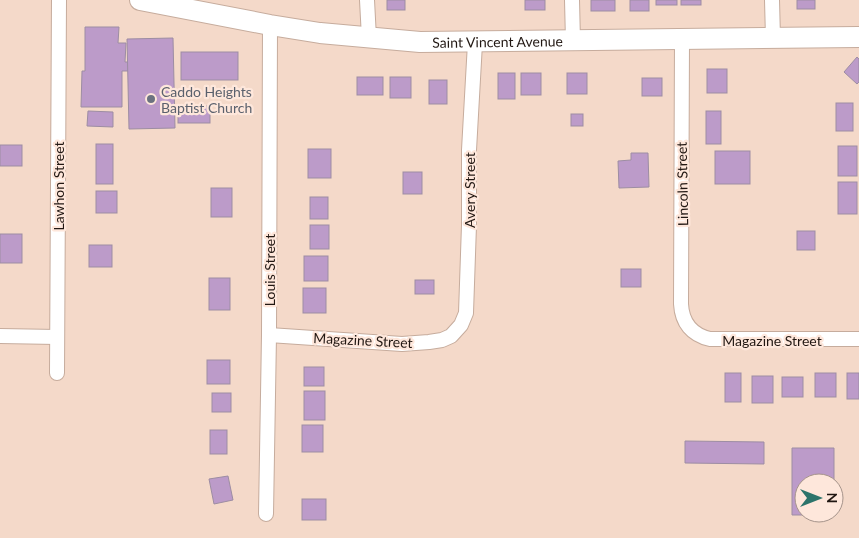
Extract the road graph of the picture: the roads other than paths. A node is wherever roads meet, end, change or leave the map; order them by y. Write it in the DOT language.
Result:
graph roads {
  1 [pos="60,0"];
  2 [pos="367,0"];
  3 [pos="572,0"];
  4 [pos="772,0"];
  5 [pos="151,1"];
  6 [pos="270,25"];
  7 [pos="859,37"];
  8 [pos="368,38"];
  9 [pos="773,38"];
  10 [pos="682,39"];
  11 [pos="573,41"];
  12 [pos="475,43"];
  13 [pos="688,327"];
  14 [pos="454,333"];
  15 [pos="269,335"];
  16 [pos="0,336"];
  17 [pos="57,337"];
  18 [pos="859,339"];
  19 [pos="57,373"];
  20 [pos="266,514"];
  1 -- 17 [label="street, Lawhon Street"];
  2 -- 8 [label="street"];
  3 -- 11 [label="street"];
  4 -- 9 [label="street"];
  5 -- 6 [label="street, Saint Vincent Avenue"];
  6 -- 8 [label="street, Saint Vincent Avenue"];
  6 -- 15 [label="street, Louis Street"];
  7 -- 9 [label="street, Saint Vincent Avenue"];
  8 -- 12 [label="street, Saint Vincent Avenue"];
  9 -- 10 [label="street, Saint Vincent Avenue"];
  10 -- 11 [label="street, Saint Vincent Avenue"];
  10 -- 13 [label="street, Lincoln Street"];
  11 -- 12 [label="street, Saint Vincent Avenue"];
  12 -- 14 [label="street, Avery Street"];
  13 -- 18 [label="street, Magazine Street"];
  14 -- 15 [label="street, Magazine Street"];
  15 -- 20 [label="street, Louis Street"];
  16 -- 17 [label="street"];
  17 -- 19 [label="street, Lawhon Street"];
}
